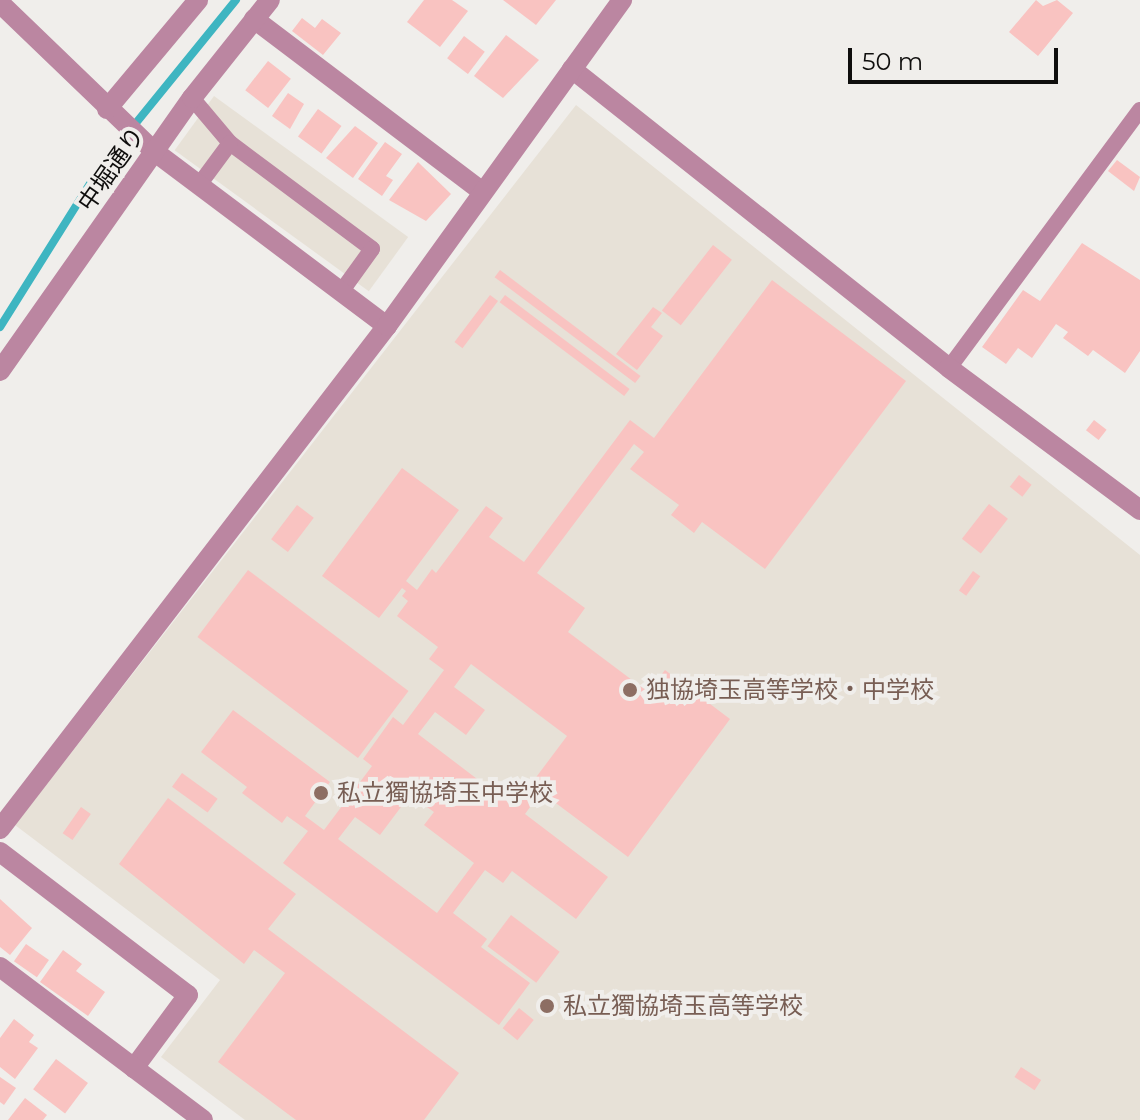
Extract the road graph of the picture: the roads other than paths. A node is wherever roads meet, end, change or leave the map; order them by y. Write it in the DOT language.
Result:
graph roads {
  1 [pos="198,0"];
  2 [pos="270,0"];
  3 [pos="622,0"];
  4 [pos="0,3"];
  5 [pos="254,19"];
  6 [pos="572,69"];
  7 [pos="192,98"];
  8 [pos="1140,110"];
  9 [pos="110,112"];
  10 [pos="230,143"];
  11 [pos="148,146"];
  12 [pos="199,185"];
  13 [pos="483,192"];
  14 [pos="341,292"];
  15 [pos="387,326"];
  16 [pos="949,368"];
  17 [pos="0,371"];
  18 [pos="1140,510"];
  19 [pos="0,829"];
  20 [pos="0,852"];
  21 [pos="0,967"];
  22 [pos="134,1068"];
  23 [pos="203,1120"];
  1 -- 9 [label="street"];
  2 -- 5 [label="street, 中堀通り"];
  3 -- 6 [label="street"];
  4 -- 9 [label="street"];
  5 -- 7 [label="street, 中堀通り"];
  5 -- 13 [label="street"];
  6 -- 13 [label="street"];
  6 -- 16 [label="street"];
  7 -- 10 [label="lane"];
  7 -- 11 [label="street, 中堀通り"];
  8 -- 16 [label="lane"];
  9 -- 11 [label="street"];
  10 -- 12 [label="lane"];
  10 -- 14 [label="lane"];
  11 -- 12 [label="street"];
  11 -- 17 [label="street, 中堀通り"];
  12 -- 14 [label="street"];
  13 -- 15 [label="street"];
  14 -- 15 [label="street"];
  15 -- 19 [label="street"];
  16 -- 18 [label="street"];
  20 -- 22 [label="street"];
  21 -- 22 [label="street"];
  22 -- 23 [label="street"];
}
